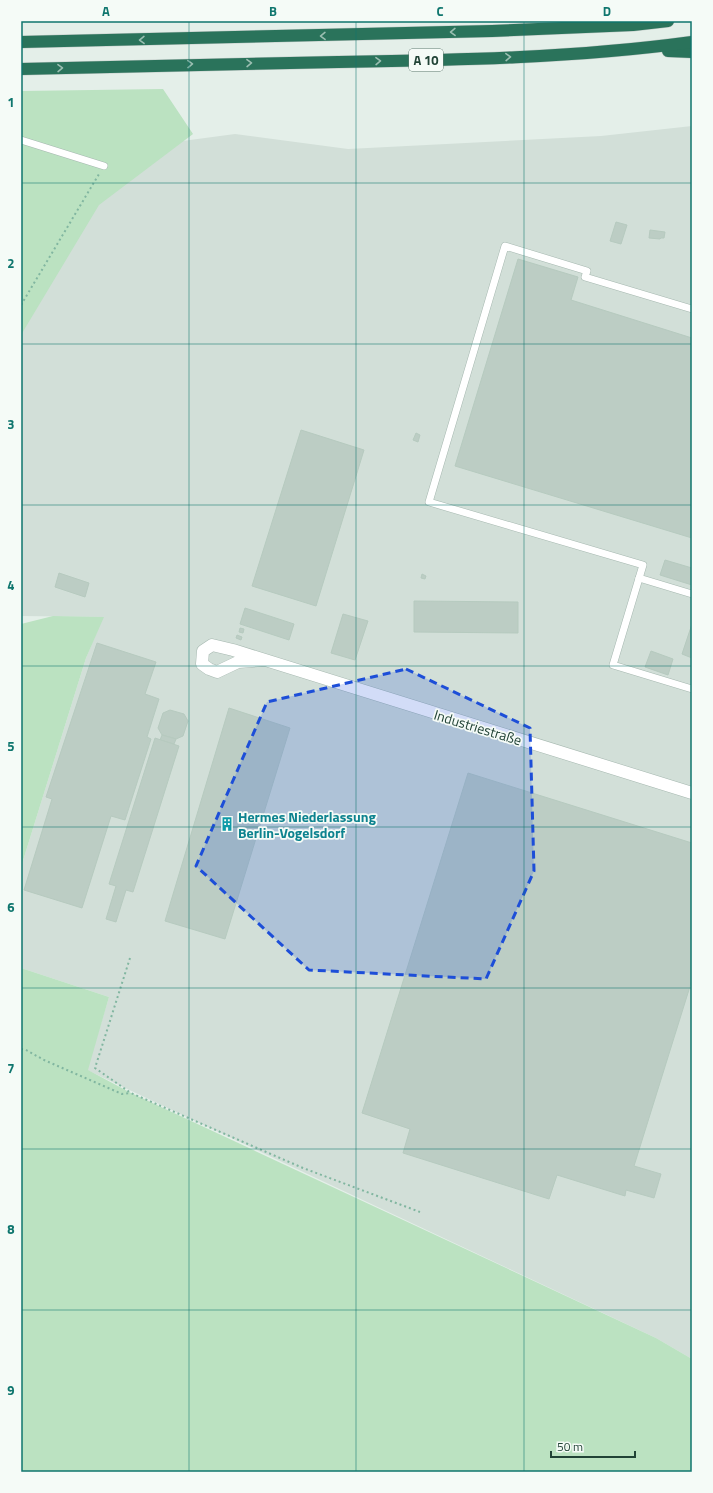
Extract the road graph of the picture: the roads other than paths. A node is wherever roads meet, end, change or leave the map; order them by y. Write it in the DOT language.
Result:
graph roads {
  1 [pos="541,21"];
  2 [pos="668,21"];
  3 [pos="492,31"];
  4 [pos="21,42"];
  5 [pos="692,42"];
  6 [pos="643,49"];
  7 [pos="692,52"];
  8 [pos="21,69"];
  9 [pos="21,140"];
  10 [pos="104,166"];
  11 [pos="692,309"];
  12 [pos="639,578"];
  13 [pos="692,594"];
  14 [pos="265,660"];
  15 [pos="692,689"];
  16 [pos="692,793"];
  1 -- 3 [label="highway"];
  2 -- 3 [label="highway, A 10"];
  3 -- 4 [label="highway, A 10, one-way"];
  5 -- 6 [label="highway, A 10"];
  6 -- 7 [label="highway"];
  8 -- 6 [label="highway, A 10, one-way"];
  9 -- 10 [label="lane"];
  11 -- 12 [label="lane"];
  12 -- 13 [label="lane"];
  12 -- 15 [label="lane"];
  14 -- 16 [label="street, Industriestraße"];
}
